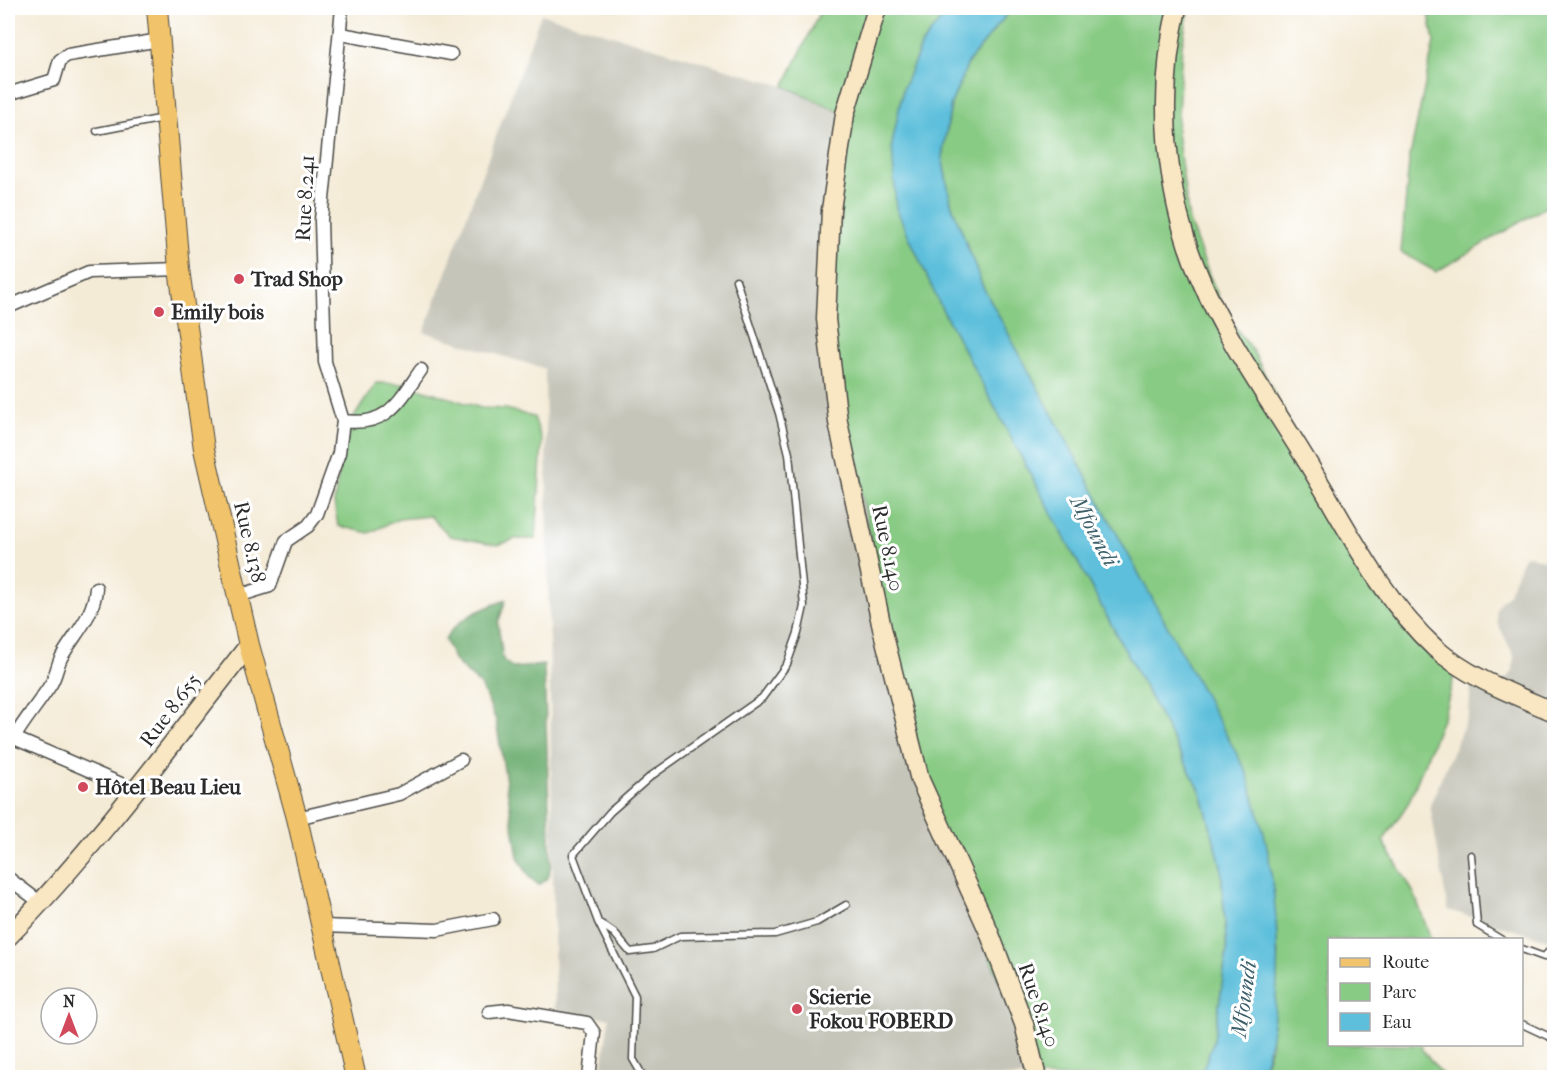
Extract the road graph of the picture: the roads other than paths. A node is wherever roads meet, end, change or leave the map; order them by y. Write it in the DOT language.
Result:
graph roads {
  1 [pos="157,8"];
  2 [pos="342,8"];
  3 [pos="877,8"];
  4 [pos="1177,8"];
  5 [pos="341,34"];
  6 [pos="160,40"];
  7 [pos="451,54"];
  8 [pos="8,94"];
  9 [pos="166,118"];
  10 [pos="97,131"];
  11 [pos="178,269"];
  12 [pos="736,280"];
  13 [pos="8,307"];
  14 [pos="422,370"];
  15 [pos="343,421"];
  16 [pos="96,588"];
  17 [pos="238,596"];
  18 [pos="249,645"];
  19 [pos="1554,712"];
  20 [pos="11,737"];
  21 [pos="461,760"];
  22 [pos="135,790"];
  23 [pos="297,818"];
  24 [pos="1471,855"];
  25 [pos="8,878"];
  26 [pos="41,903"];
  27 [pos="846,906"];
  28 [pos="494,919"];
  29 [pos="598,922"];
  30 [pos="322,926"];
  31 [pos="8,937"];
  32 [pos="1500,938"];
  33 [pos="1554,946"];
  34 [pos="1523,950"];
  35 [pos="489,1012"];
  36 [pos="1523,1025"];
  37 [pos="1554,1040"];
  38 [pos="356,1077"];
  39 [pos="589,1077"];
  40 [pos="644,1077"];
  41 [pos="1037,1077"];
  1 -- 6 [label="main road, Rue 8.138"];
  2 -- 5 [label="street, Rue 8.241"];
  3 -- 41 [label="main road, Rue 8.140"];
  4 -- 19 [label="main road"];
  5 -- 7 [label="street"];
  5 -- 15 [label="street, Rue 8.241"];
  6 -- 8 [label="street"];
  6 -- 9 [label="main road, Rue 8.138"];
  9 -- 10 [label="lane"];
  9 -- 11 [label="main road, Rue 8.138"];
  11 -- 13 [label="street"];
  11 -- 17 [label="main road, Rue 8.138"];
  12 -- 29 [label="lane"];
  14 -- 15 [label="street"];
  15 -- 17 [label="street, Rue 8.241"];
  16 -- 20 [label="street"];
  17 -- 18 [label="main road, Rue 8.138"];
  18 -- 22 [label="main road, Rue 8.655"];
  18 -- 23 [label="main road, Rue 8.138"];
  20 -- 22 [label="street"];
  21 -- 23 [label="street"];
  22 -- 26 [label="main road, Rue 8.655"];
  23 -- 30 [label="main road, Rue 8.138"];
  24 -- 32 [label="lane"];
  25 -- 26 [label="street"];
  26 -- 31 [label="main road, Rue 8.655"];
  27 -- 29 [label="lane"];
  28 -- 30 [label="street"];
  29 -- 40 [label="lane"];
  30 -- 38 [label="main road, Rue 8.138"];
  33 -- 34 [label="lane"];
  35 -- 39 [label="street"];
  36 -- 37 [label="lane"];
}
